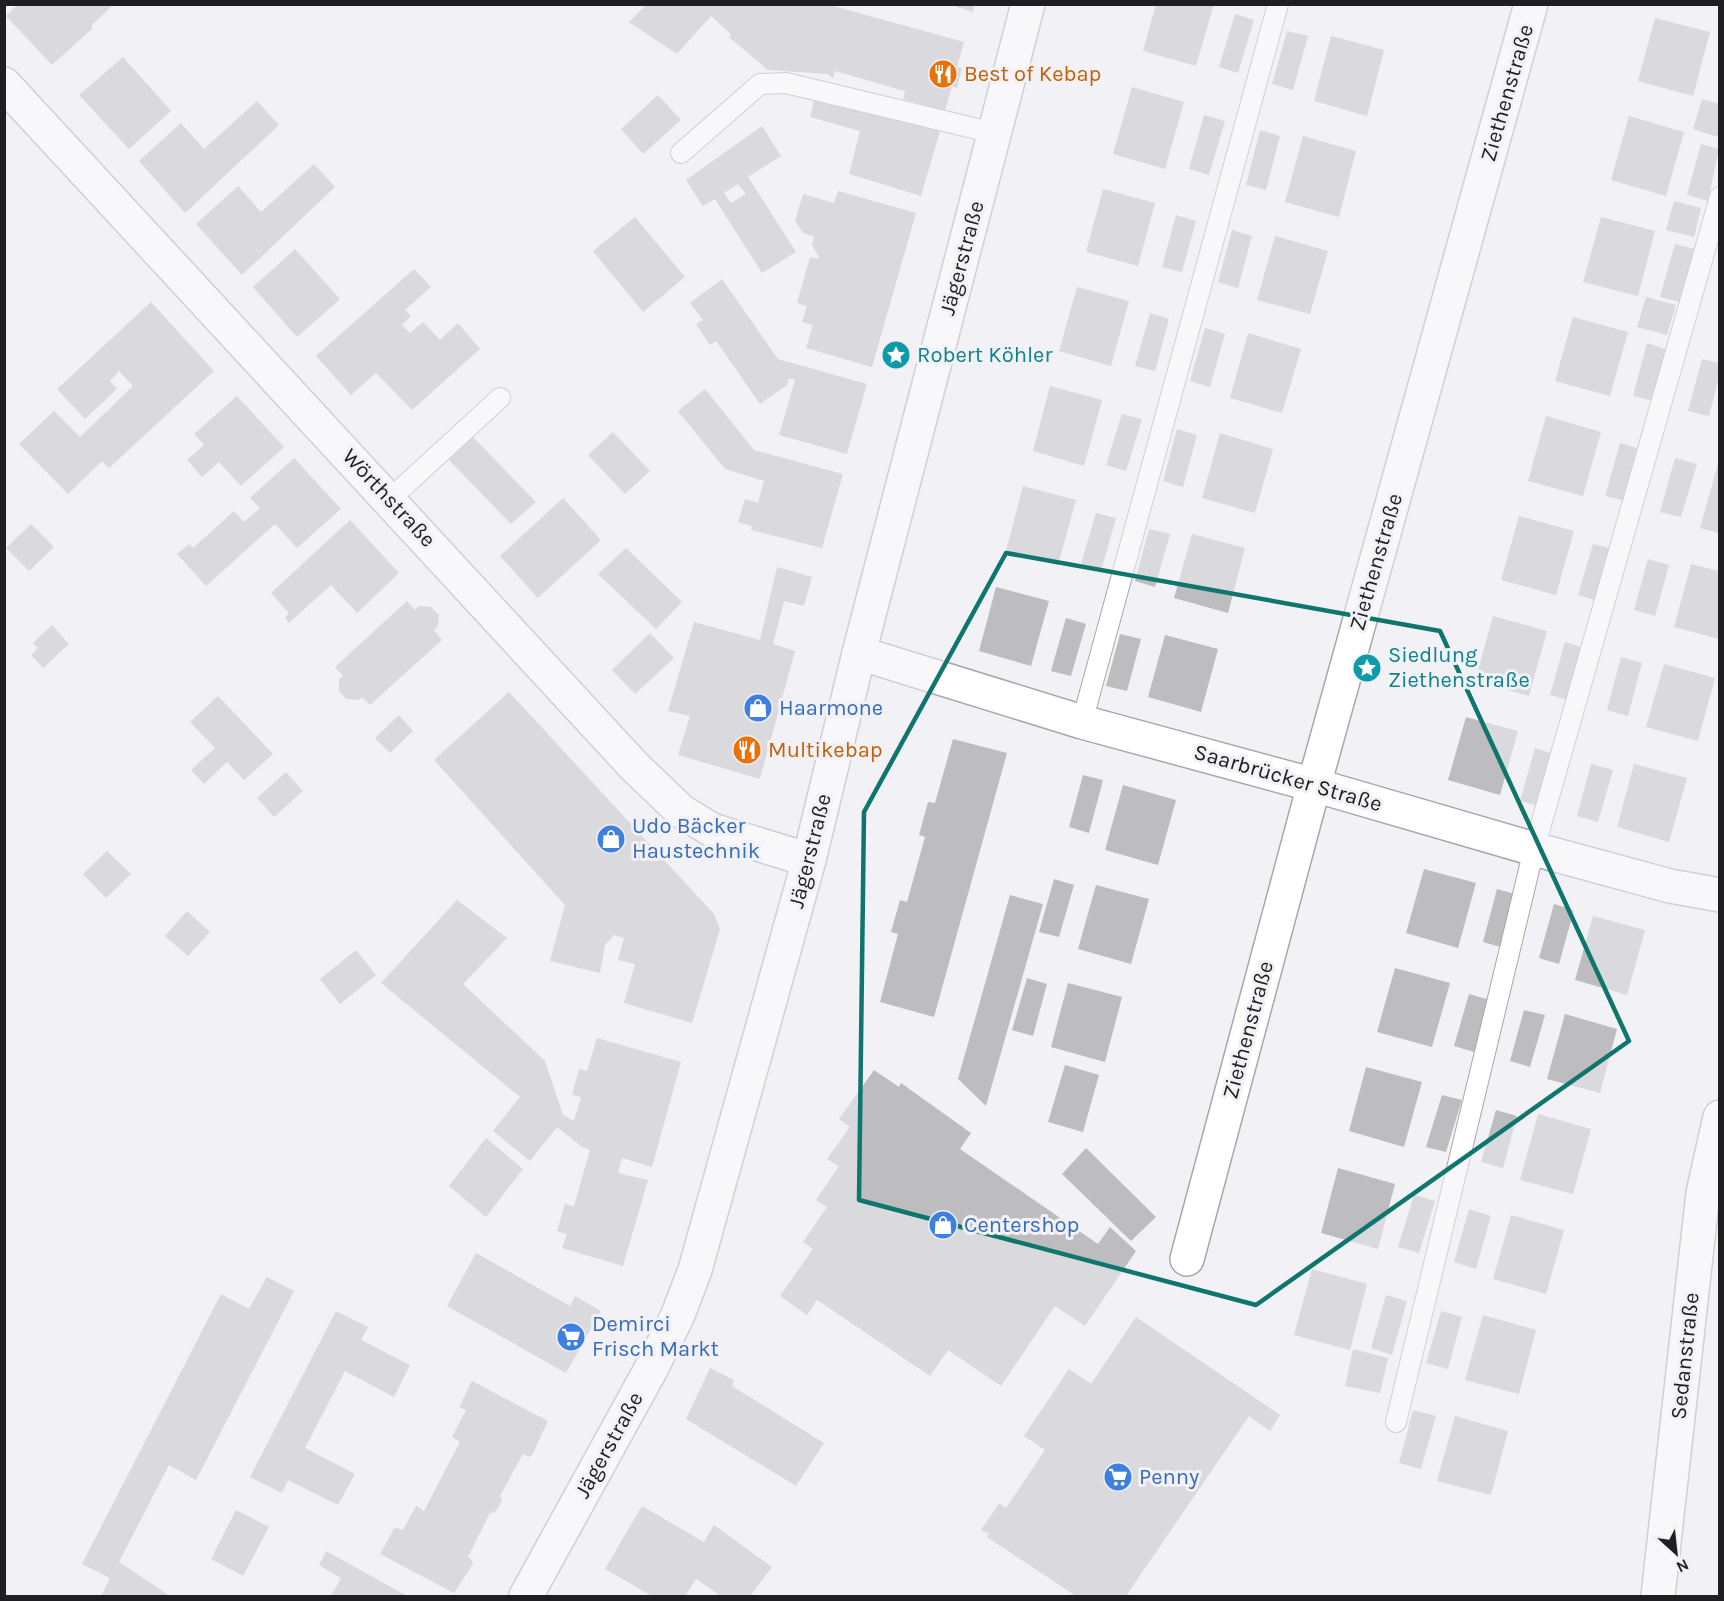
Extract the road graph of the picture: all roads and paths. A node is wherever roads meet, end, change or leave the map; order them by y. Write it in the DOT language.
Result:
graph roads {
  1 [pos="1028,4"];
  2 [pos="1278,4"];
  3 [pos="1531,4"];
  4 [pos="4,84"];
  5 [pos="994,133"];
  6 [pos="681,153"];
  7 [pos="1719,197"];
  8 [pos="500,398"];
  9 [pos="390,499"];
  10 [pos="859,653"];
  11 [pos="1082,722"];
  12 [pos="1314,785"];
  13 [pos="1534,849"];
  14 [pos="809,860"];
  15 [pos="1719,895"];
  16 [pos="1719,1117"];
  17 [pos="1187,1259"];
  18 [pos="1395,1422"];
  19 [pos="526,1596"];
  20 [pos="1658,1596"];
  1 -- 5 [label="street, Jägerstraße"];
  2 -- 11 [label="lane"];
  3 -- 12 [label="street, Ziethenstraße"];
  4 -- 9 [label="street, Wörthstraße"];
  5 -- 6 [label="lane"];
  5 -- 10 [label="street, Jägerstraße"];
  7 -- 13 [label="lane"];
  8 -- 9 [label="lane"];
  9 -- 14 [label="street, Wörthstraße"];
  10 -- 11 [label="street, Saarbrücker Straße"];
  10 -- 14 [label="street, Jägerstraße"];
  11 -- 12 [label="street, Saarbrücker Straße"];
  12 -- 13 [label="street, Saarbrücker Straße"];
  12 -- 17 [label="street, Ziethenstraße"];
  13 -- 15 [label="street, Saarbrücker Straße"];
  13 -- 18 [label="lane"];
  14 -- 19 [label="street, Jägerstraße"];
  16 -- 20 [label="street, Sedanstraße"];
}
